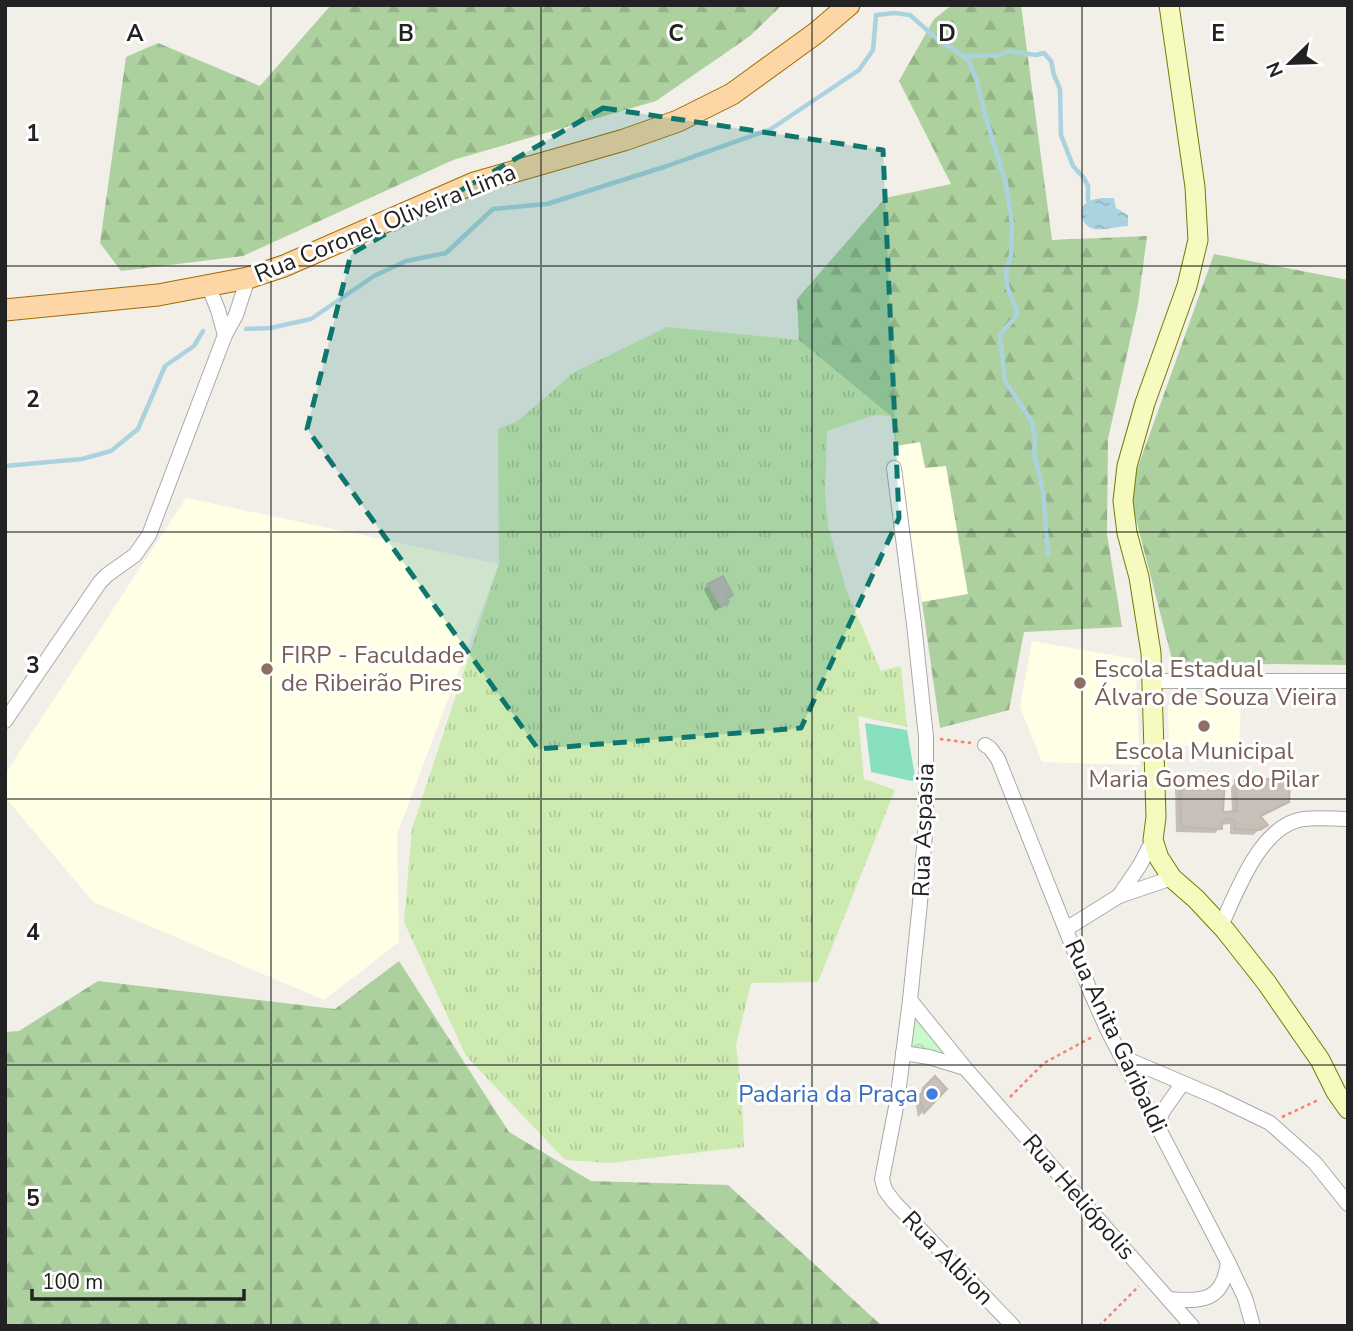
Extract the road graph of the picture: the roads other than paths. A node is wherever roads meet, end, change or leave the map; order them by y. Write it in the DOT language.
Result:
graph roads {
  1 [pos="849,5"];
  2 [pos="1169,5"];
  3 [pos="248,278"];
  4 [pos="208,285"];
  5 [pos="5,310"];
  6 [pos="224,329"];
  7 [pos="894,468"];
  8 [pos="1153,681"];
  9 [pos="1348,681"];
  10 [pos="5,721"];
  11 [pos="985,745"];
  12 [pos="1347,820"];
  13 [pos="1153,840"];
  14 [pos="1172,878"];
  15 [pos="1119,896"];
  16 [pos="1221,926"];
  17 [pos="1066,929"];
  18 [pos="910,1000"];
  19 [pos="903,1053"];
  20 [pos="1122,1058"];
  21 [pos="965,1068"];
  22 [pos="1182,1084"];
  23 [pos="1348,1108"];
  24 [pos="1157,1126"];
  25 [pos="885,1189"];
  26 [pos="1348,1204"];
  27 [pos="1228,1262"];
  28 [pos="1169,1299"];
  29 [pos="1013,1326"];
  30 [pos="1192,1326"];
  31 [pos="1253,1326"];
  1 -- 3 [label="main road, Rua Coronel Oliveira Lima"];
  2 -- 8 [label="main road"];
  3 -- 4 [label="main road, Rua Coronel Oliveira Lima"];
  3 -- 6 [label="street"];
  4 -- 5 [label="main road, Rua Coronel Oliveira Lima"];
  4 -- 6 [label="street"];
  6 -- 10 [label="street"];
  7 -- 18 [label="street, Rua Aspasia"];
  8 -- 9 [label="street"];
  8 -- 13 [label="main road"];
  11 -- 17 [label="street, Rua Anita Garibaldi"];
  12 -- 16 [label="street"];
  13 -- 14 [label="main road"];
  13 -- 15 [label="street"];
  14 -- 15 [label="street"];
  14 -- 16 [label="main road"];
  15 -- 17 [label="street"];
  16 -- 23 [label="main road"];
  17 -- 20 [label="street, Rua Anita Garibaldi"];
  18 -- 19 [label="street, Rua Aspasia"];
  18 -- 21 [label="street, Rua Heliópolis"];
  19 -- 21 [label="street"];
  19 -- 25 [label="street, Rua Aspasia"];
  20 -- 22 [label="street"];
  20 -- 24 [label="street, Rua Anita Garibaldi"];
  21 -- 28 [label="street, Rua Heliópolis"];
  22 -- 24 [label="street"];
  22 -- 26 [label="street"];
  24 -- 27 [label="street, Rua Anita Garibaldi"];
  25 -- 29 [label="street, Rua Albion"];
  27 -- 28 [label="street"];
  27 -- 31 [label="street, Rua Anita Garibaldi"];
  28 -- 30 [label="street, Rua Heliópolis"];
}
